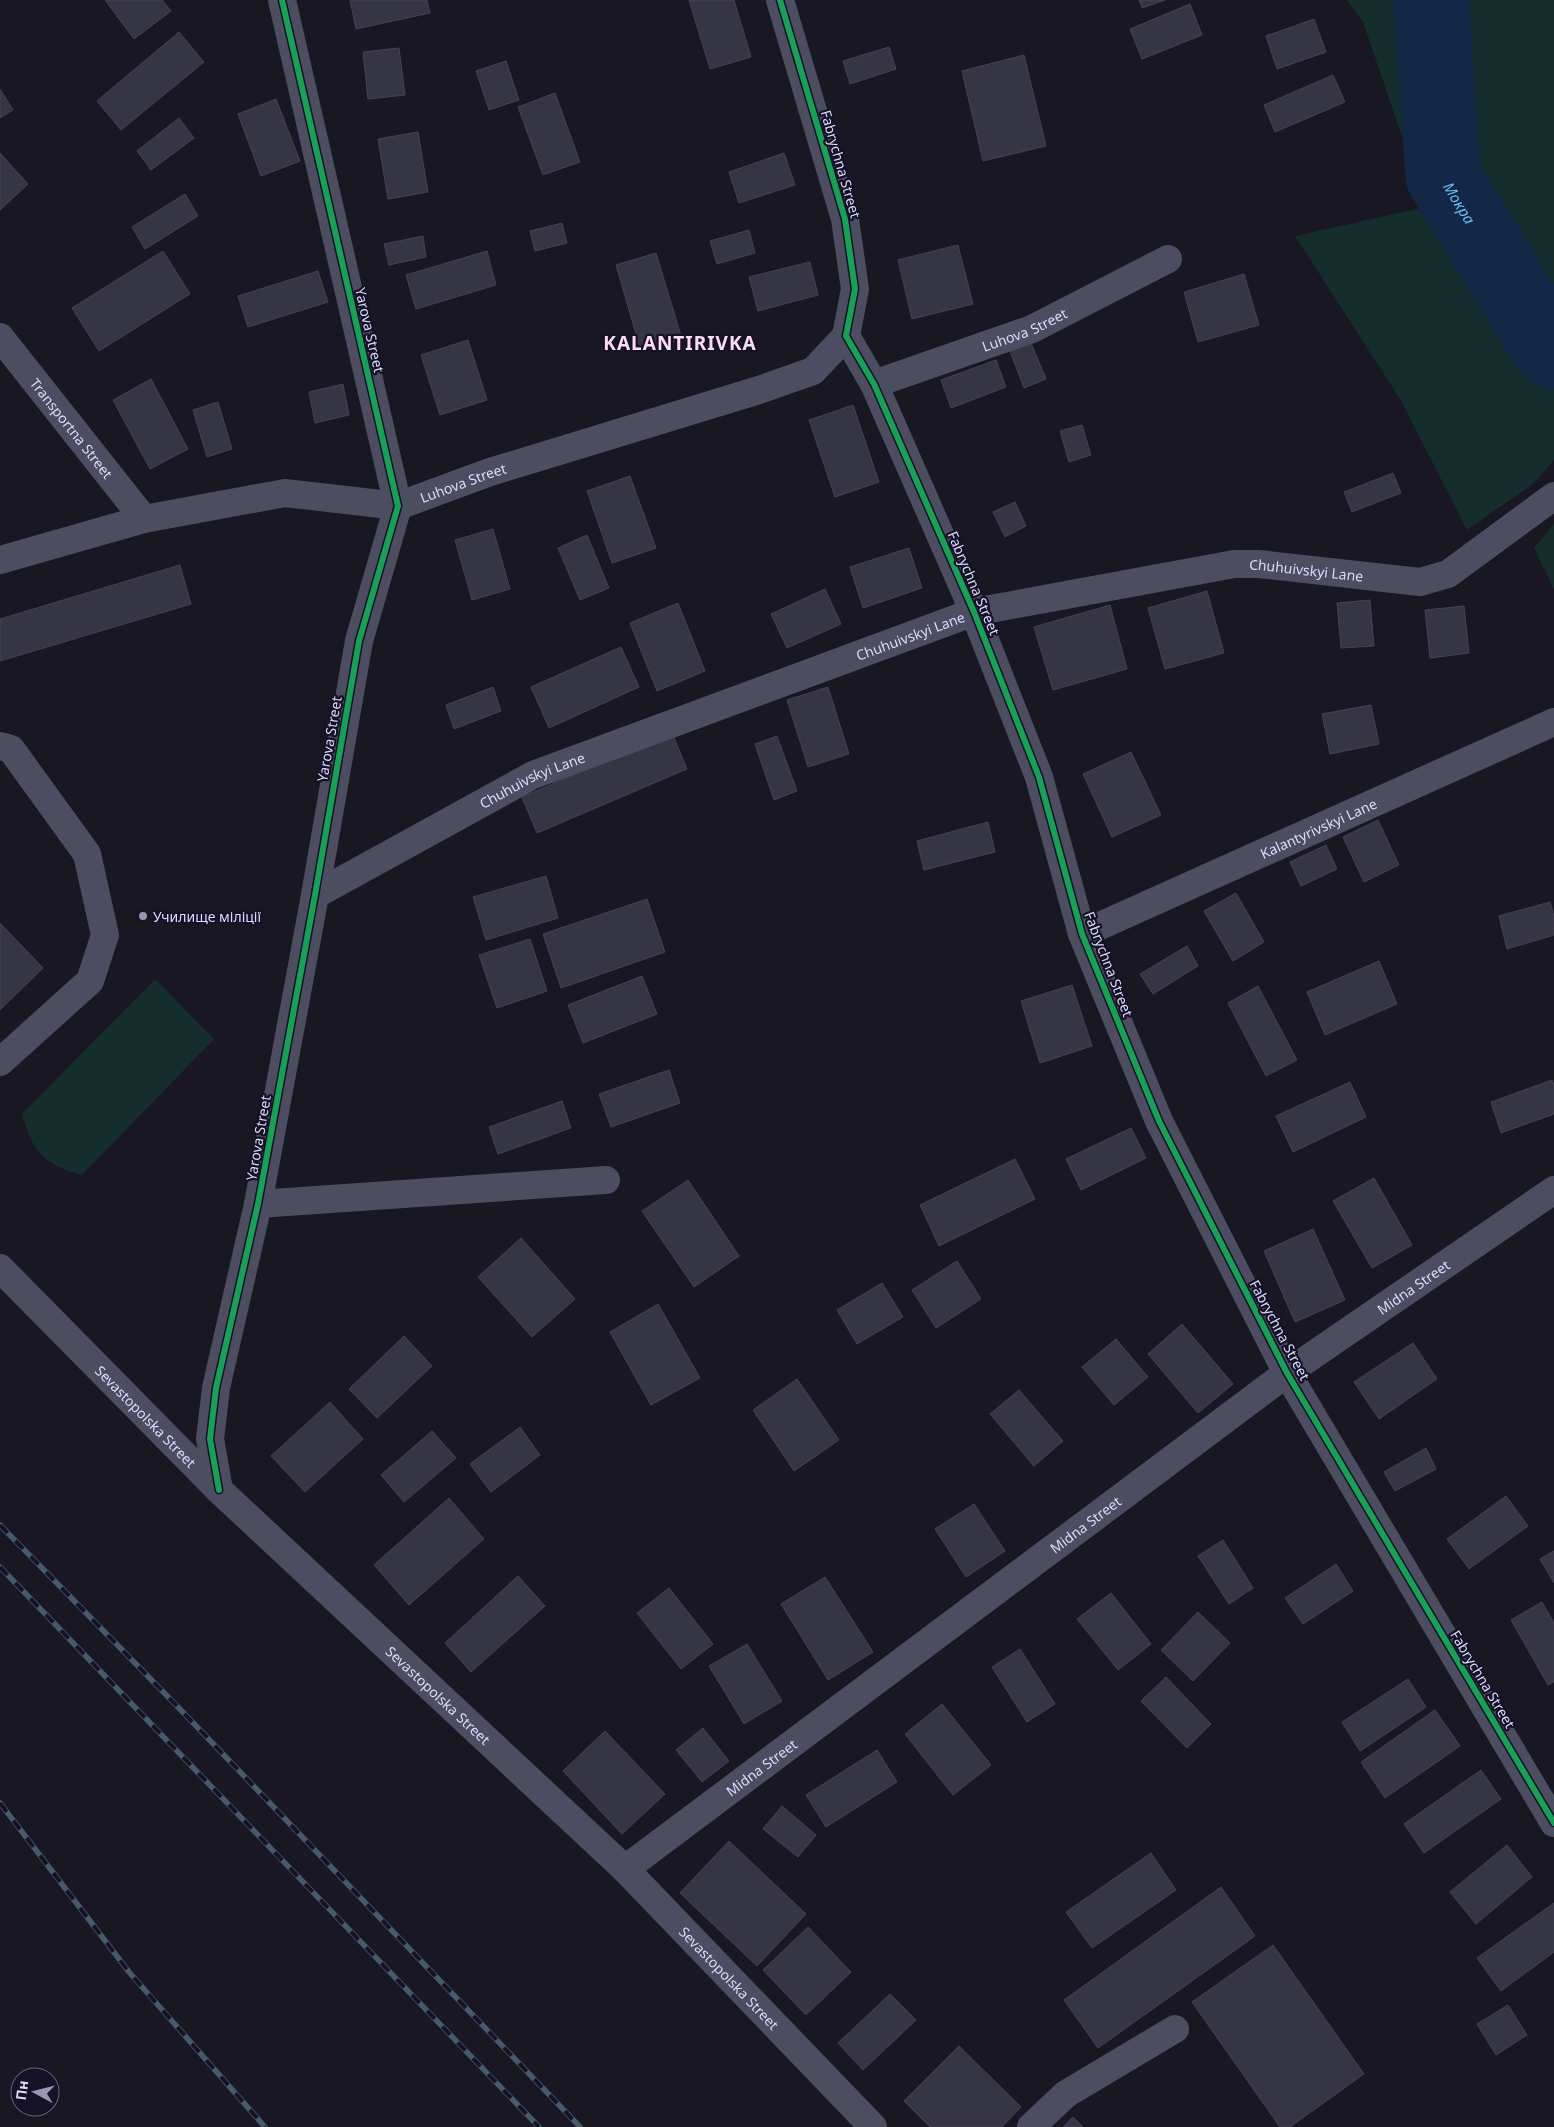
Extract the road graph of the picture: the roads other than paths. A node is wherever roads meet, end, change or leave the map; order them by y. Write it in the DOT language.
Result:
graph roads {
  1 [pos="282,0"];
  2 [pos="780,0"];
  3 [pos="1168,259"];
  4 [pos="846,336"];
  5 [pos="0,338"];
  6 [pos="874,384"];
  7 [pos="1554,496"];
  8 [pos="398,506"];
  9 [pos="144,519"];
  10 [pos="0,560"];
  11 [pos="974,612"];
  12 [pos="1554,722"];
  13 [pos="0,746"];
  14 [pos="315,894"];
  15 [pos="1082,934"];
  16 [pos="0,1062"];
  17 [pos="606,1180"];
  18 [pos="1554,1190"];
  19 [pos="258,1204"];
  20 [pos="0,1268"];
  21 [pos="1287,1373"];
  22 [pos="219,1490"];
  23 [pos="1554,1823"];
  24 [pos="625,1869"];
  25 [pos="1175,2029"];
  26 [pos="873,2127"];
  27 [pos="1031,2127"];
  1 -- 8 [label="street, Yarova Street"];
  2 -- 4 [label="street, Fabrychna Street"];
  3 -- 6 [label="street, Luhova Street"];
  4 -- 6 [label="street, Fabrychna Street"];
  4 -- 8 [label="street, Luhova Street"];
  5 -- 9 [label="street, Transportna Street"];
  6 -- 11 [label="street, Fabrychna Street"];
  7 -- 11 [label="street, Chuhuivskyi Lane"];
  8 -- 9 [label="street, Luhova Street"];
  8 -- 14 [label="street, Yarova Street"];
  9 -- 10 [label="street, Luhova Street"];
  11 -- 14 [label="street, Chuhuivskyi Lane"];
  11 -- 15 [label="street, Fabrychna Street"];
  12 -- 15 [label="street, Kalantyrivskyi Lane"];
  13 -- 16 [label="street"];
  14 -- 19 [label="street, Yarova Street"];
  15 -- 21 [label="street, Fabrychna Street"];
  17 -- 19 [label="street"];
  18 -- 21 [label="street, Midna Street"];
  19 -- 22 [label="street, Yarova Street"];
  20 -- 22 [label="street, Sevastopolska Street"];
  21 -- 23 [label="street, Fabrychna Street"];
  21 -- 24 [label="street, Midna Street"];
  22 -- 24 [label="street, Sevastopolska Street"];
  24 -- 26 [label="street, Sevastopolska Street"];
  25 -- 27 [label="street"];
}
